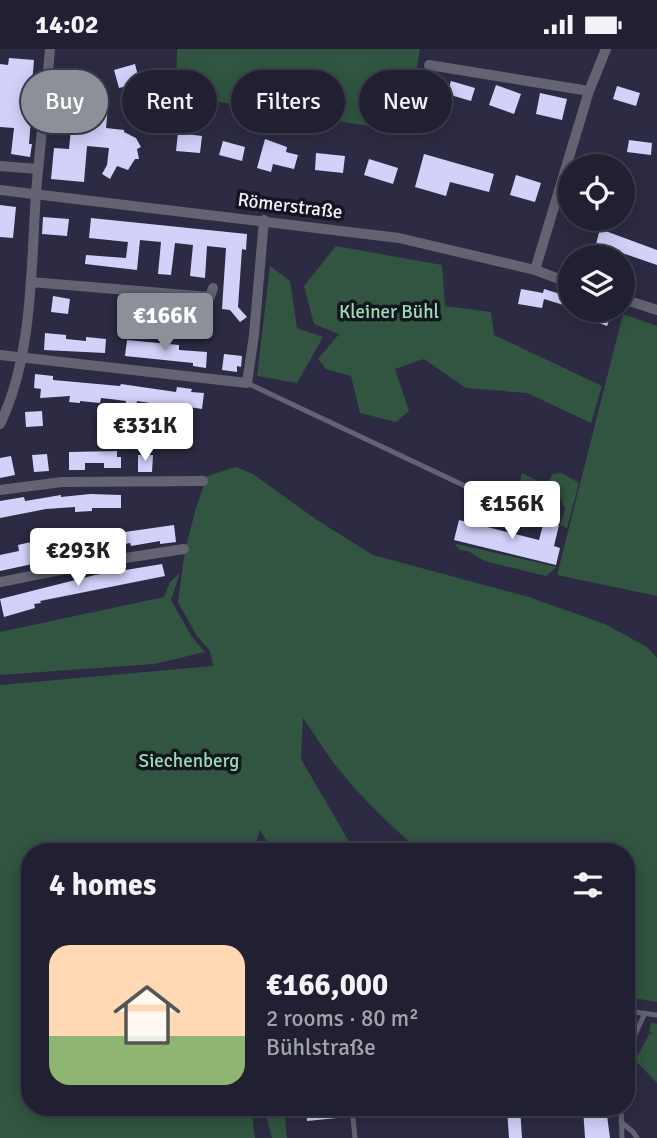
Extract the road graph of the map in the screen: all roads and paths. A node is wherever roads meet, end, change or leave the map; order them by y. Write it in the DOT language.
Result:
graph roads {
  1 [pos="50,49"];
  2 [pos="606,49"];
  3 [pos="429,65"];
  4 [pos="589,91"];
  5 [pos="0,166"];
  6 [pos="38,169"];
  7 [pos="0,190"];
  8 [pos="36,193"];
  9 [pos="264,220"];
  10 [pos="535,270"];
  11 [pos="558,279"];
  12 [pos="31,282"];
  13 [pos="213,288"];
  14 [pos="635,303"];
  15 [pos="657,310"];
  16 [pos="0,355"];
  17 [pos="21,356"];
  18 [pos="247,383"];
  19 [pos="0,424"];
  20 [pos="204,481"];
  21 [pos="0,490"];
  22 [pos="528,523"];
  23 [pos="184,549"];
  24 [pos="0,582"];
  25 [pos="635,1012"];
  26 [pos="646,1013"];
  27 [pos="657,1015"];
  28 [pos="635,1036"];
  29 [pos="353,1116"];
  30 [pos="621,1116"];
  31 [pos="621,1122"];
  32 [pos="355,1138"];
  33 [pos="622,1138"];
  34 [pos="637,1138"];
  1 -- 6 [label="street"];
  2 -- 4 [label="street"];
  3 -- 4 [label="street"];
  4 -- 10 [label="street"];
  5 -- 6 [label="street"];
  6 -- 8 [label="street"];
  7 -- 8 [label="street, Römerstraße"];
  8 -- 9 [label="street, Römerstraße"];
  8 -- 12 [label="street"];
  9 -- 10 [label="street, Römerstraße"];
  9 -- 18 [label="street"];
  10 -- 11 [label="street, Römerstraße"];
  12 -- 13 [label="street"];
  12 -- 17 [label="street"];
  14 -- 15 [label="street"];
  16 -- 17 [label="street"];
  17 -- 18 [label="street"];
  17 -- 19 [label="street"];
  18 -- 22 [label="lane"];
  20 -- 21 [label="street"];
  23 -- 24 [label="street"];
  25 -- 26 [label="lane"];
  26 -- 27 [label="lane"];
  26 -- 28 [label="lane"];
  29 -- 32 [label="lane"];
  30 -- 31 [label="lane"];
  31 -- 33 [label="lane"];
  31 -- 34 [label="lane"];
}
